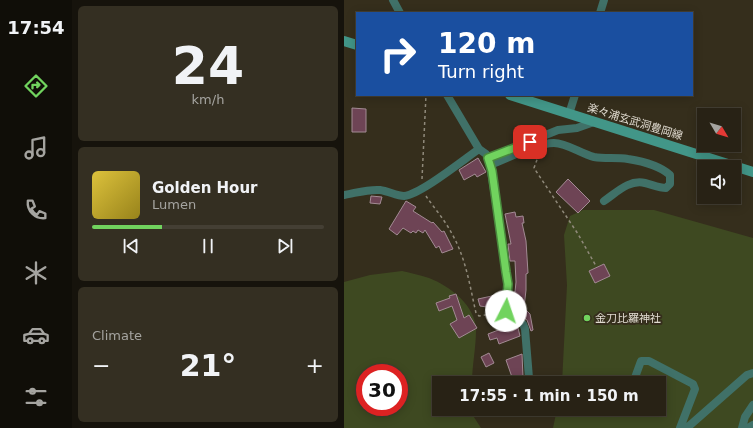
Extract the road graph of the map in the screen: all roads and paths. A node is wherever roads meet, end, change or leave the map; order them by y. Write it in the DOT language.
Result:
graph roads {
  1 [pos="393,0"];
  2 [pos="604,0"];
  3 [pos="399,12"];
  4 [pos="600,12"];
  5 [pos="344,41"];
  6 [pos="356,45"];
  7 [pos="426,96"];
  8 [pos="448,96"];
  9 [pos="513,96"];
  10 [pos="575,96"];
  11 [pos="569,114"];
  12 [pos="594,122"];
  13 [pos="543,145"];
  14 [pos="479,149"];
  15 [pos="489,162"];
  16 [pos="753,172"];
  17 [pos="422,189"];
  18 [pos="344,195"];
  19 [pos="604,201"];
  20 [pos="596,266"];
  21 [pos="506,311"];
  22 [pos="753,373"];
  23 [pos="529,376"];
  24 [pos="636,376"];
  25 [pos="753,405"];
  26 [pos="753,425"];
  27 [pos="680,428"];
  28 [pos="684,428"];
  29 [pos="742,428"];
  30 [pos="748,428"];
  1 -- 3 [label="street"];
  2 -- 4 [label="street"];
  5 -- 6 [label="main road"];
  7 -- 17 [label="path"];
  8 -- 14 [label="street"];
  9 -- 11 [label="main road, 楽々浦玄武洞豊岡線"];
  10 -- 11 [label="street"];
  11 -- 12 [label="main road, 楽々浦玄武洞豊岡線"];
  12 -- 15 [label="street"];
  12 -- 16 [label="main road, 楽々浦玄武洞豊岡線"];
  13 -- 15 [label="street"];
  13 -- 19 [label="street"];
  13 -- 20 [label="path"];
  14 -- 15 [label="street"];
  14 -- 17 [label="street"];
  15 -- 21 [label="street"];
  17 -- 18 [label="street"];
  17 -- 21 [label="path"];
  21 -- 23 [label="street"];
  22 -- 28 [label="street"];
  24 -- 27 [label="street"];
  25 -- 29 [label="street"];
  26 -- 30 [label="street"];
}
